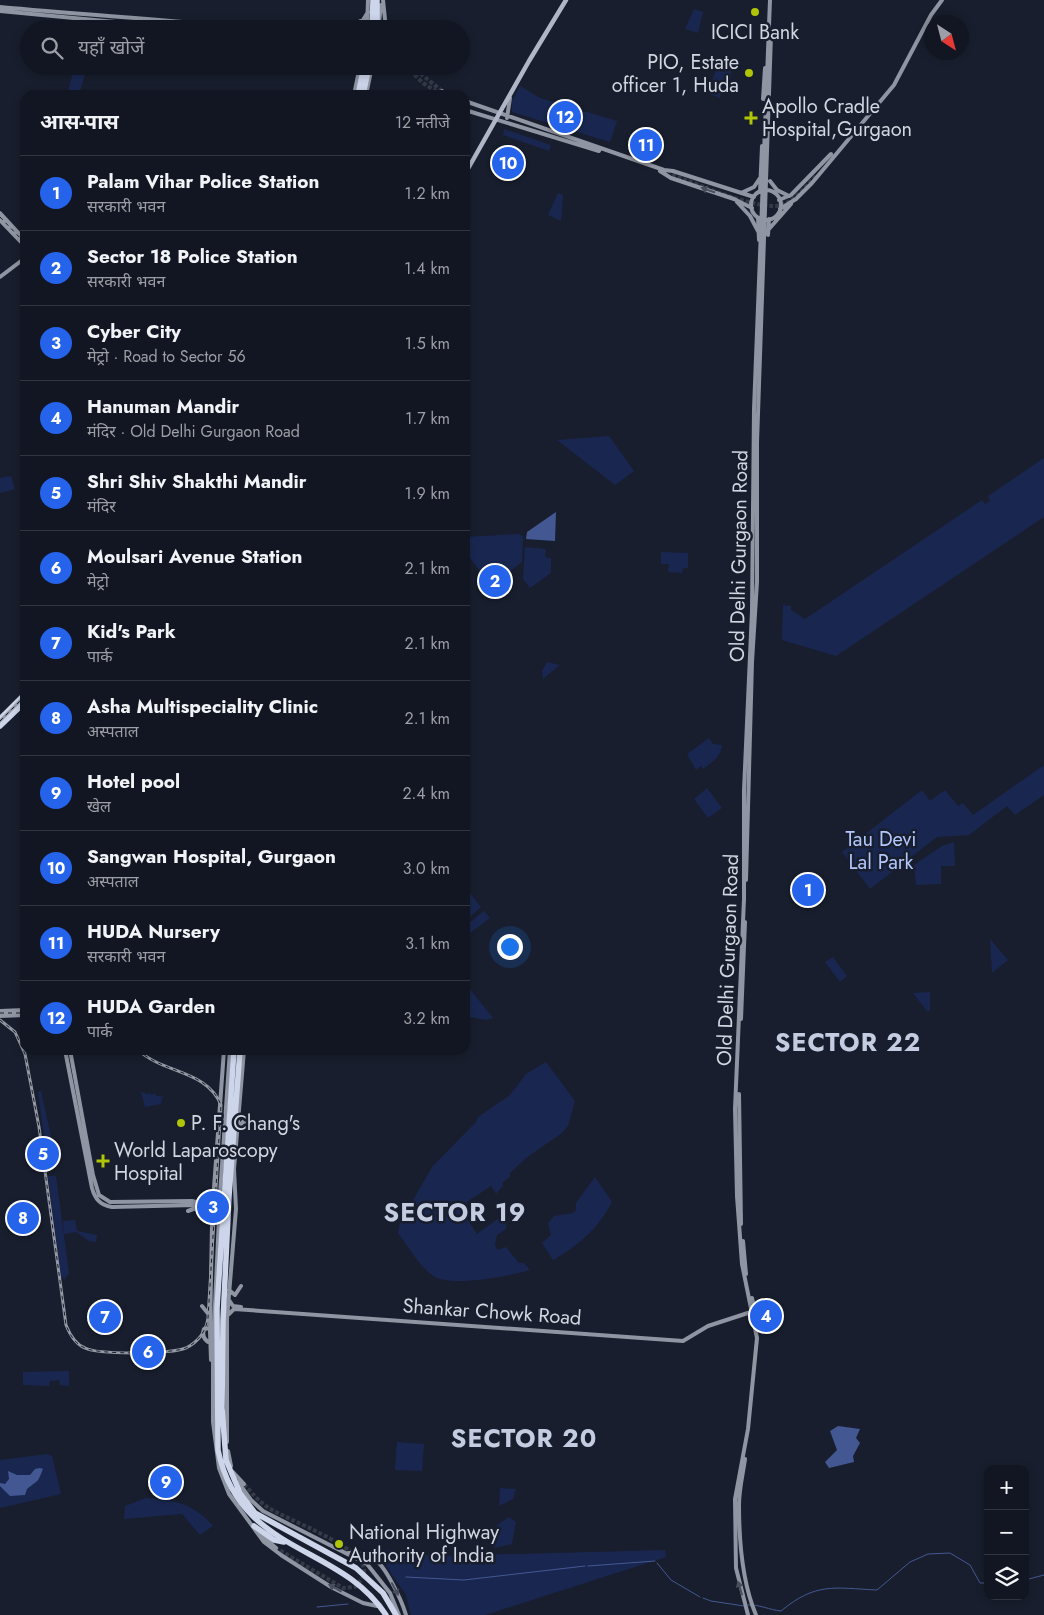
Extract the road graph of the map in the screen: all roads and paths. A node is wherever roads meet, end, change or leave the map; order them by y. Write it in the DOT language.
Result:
graph roads {
  1 [pos="368,0"];
  2 [pos="373,0"];
  3 [pos="380,0"];
  4 [pos="564,0"];
  5 [pos="771,0"];
  6 [pos="941,0"];
  7 [pos="0,9"];
  8 [pos="368,12"];
  9 [pos="128,20"];
  10 [pos="175,20"];
  11 [pos="187,20"];
  12 [pos="363,20"];
  13 [pos="368,20"];
  14 [pos="372,20"];
  15 [pos="379,20"];
  16 [pos="384,20"];
  17 [pos="546,30"];
  18 [pos="767,68"];
  19 [pos="359,75"];
  20 [pos="360,75"];
  21 [pos="369,75"];
  22 [pos="355,90"];
  23 [pos="359,90"];
  24 [pos="365,90"];
  25 [pos="510,98"];
  26 [pos="470,103"];
  27 [pos="487,109"];
  28 [pos="471,112"];
  29 [pos="767,115"];
  30 [pos="507,118"];
  31 [pos="830,158"];
  32 [pos="470,160"];
  33 [pos="470,165"];
  34 [pos="822,167"];
  35 [pos="664,171"];
  36 [pos="672,174"];
  37 [pos="761,174"];
  38 [pos="770,180"];
  39 [pos="769,191"];
  40 [pos="760,192"];
  41 [pos="741,193"];
  42 [pos="789,196"];
  43 [pos="754,197"];
  44 [pos="734,199"];
  45 [pos="796,199"];
  46 [pos="780,200"];
  47 [pos="752,208"];
  48 [pos="780,209"];
  49 [pos="0,213"];
  50 [pos="758,217"];
  51 [pos="769,219"];
  52 [pos="0,220"];
  53 [pos="768,230"];
  54 [pos="20,235"];
  55 [pos="760,235"];
  56 [pos="20,241"];
  57 [pos="20,262"];
  58 [pos="0,277"];
  59 [pos="761,301"];
  60 [pos="20,699"];
  61 [pos="20,707"];
  62 [pos="0,719"];
  63 [pos="0,726"];
  64 [pos="20,1010"];
  65 [pos="0,1011"];
  66 [pos="20,1015"];
  67 [pos="2,1017"];
  68 [pos="66,1055"];
  69 [pos="71,1055"];
  70 [pos="223,1055"];
  71 [pos="231,1055"];
  72 [pos="232,1055"];
  73 [pos="242,1055"];
  74 [pos="243,1055"];
  75 [pos="229,1066"];
  76 [pos="220,1088"];
  77 [pos="250,1124"];
  78 [pos="237,1129"];
  79 [pos="234,1169"];
  80 [pos="214,1188"];
  81 [pos="226,1196"];
  82 [pos="201,1206"];
  83 [pos="188,1211"];
  84 [pos="235,1211"];
  85 [pos="212,1225"];
  86 [pos="233,1242"];
  87 [pos="218,1245"];
  88 [pos="241,1286"];
  89 [pos="229,1290"];
  90 [pos="229,1300"];
  91 [pos="202,1306"];
  92 [pos="754,1310"];
  93 [pos="210,1316"];
  94 [pos="227,1319"];
  95 [pos="213,1364"];
  96 [pos="213,1381"];
  97 [pos="228,1408"];
  98 [pos="223,1461"];
  99 [pos="233,1472"];
  100 [pos="244,1484"];
  101 [pos="254,1526"];
  102 [pos="310,1536"];
  103 [pos="304,1540"];
  104 [pos="286,1542"];
  105 [pos="276,1548"];
  106 [pos="346,1553"];
  107 [pos="736,1560"];
  108 [pos="743,1562"];
  109 [pos="395,1602"];
  110 [pos="403,1604"];
  111 [pos="380,1606"];
  112 [pos="386,1615"];
  113 [pos="398,1615"];
  114 [pos="406,1615"];
  115 [pos="748,1615"];
  116 [pos="756,1615"];
  1 -- 8 [label="main road"];
  2 -- 14 [label="highway"];
  3 -- 15 [label="highway"];
  3 -- 16 [label="main road"];
  4 -- 17 [label="main road"];
  5 -- 18 [label="main road"];
  6 -- 31 [label="main road"];
  7 -- 9 [label="main road"];
  7 -- 9 [label="main road"];
  8 -- 12 [label="main road"];
  8 -- 13 [label="main road"];
  9 -- 10 [label="main road"];
  10 -- 11 [label="main road"];
  17 -- 32 [label="main road"];
  17 -- 33 [label="main road"];
  18 -- 29 [label="main road"];
  18 -- 29 [label="main road"];
  18 -- 37 [label="main road"];
  19 -- 22 [label="main road"];
  20 -- 23 [label="highway"];
  21 -- 24 [label="highway"];
  25 -- 30 [label="main road"];
  26 -- 27 [label="main road"];
  27 -- 28 [label="main road"];
  27 -- 30 [label="main road"];
  28 -- 35 [label="main road"];
  29 -- 38 [label="main road"];
  29 -- 59 [label="main road"];
  30 -- 35 [label="main road"];
  31 -- 34 [label="main road"];
  31 -- 42 [label="main road"];
  31 -- 45 [label="main road"];
  35 -- 36 [label="main road"];
  35 -- 41 [label="main road"];
  44 -- 35 [label="main road, one-way"];
  37 -- 40 [label="main road"];
  37 -- 41 [label="main road"];
  38 -- 39 [label="main road"];
  38 -- 42 [label="main road"];
  39 -- 40 [label="main road"];
  39 -- 46 [label="main road"];
  40 -- 43 [label="main road"];
  41 -- 43 [label="main road"];
  42 -- 46 [label="main road"];
  43 -- 47 [label="main road"];
  44 -- 47 [label="main road"];
  44 -- 55 [label="main road"];
  45 -- 48 [label="main road"];
  45 -- 53 [label="main road"];
  46 -- 48 [label="main road"];
  47 -- 50 [label="main road"];
  48 -- 51 [label="main road"];
  49 -- 54 [label="main road"];
  50 -- 51 [label="main road"];
  50 -- 55 [label="main road"];
  51 -- 53 [label="main road"];
  52 -- 56 [label="main road"];
  53 -- 59 [label="main road"];
  55 -- 59 [label="main road"];
  57 -- 58 [label="main road"];
  59 -- 92 [label="main road, Old Delhi Gurgaon Road"];
  60 -- 62 [label="highway"];
  61 -- 63 [label="highway"];
  64 -- 65 [label="main road"];
  66 -- 67 [label="main road"];
  68 -- 82 [label="main road"];
  69 -- 84 [label="main road"];
  70 -- 76 [label="main road"];
  71 -- 75 [label="main road"];
  72 -- 81 [label="highway"];
  73 -- 81 [label="highway"];
  74 -- 78 [label="main road"];
  75 -- 76 [label="main road"];
  75 -- 79 [label="main road"];
  76 -- 80 [label="main road"];
  77 -- 78 [label="main road"];
  78 -- 79 [label="main road"];
  79 -- 84 [label="main road"];
  81 -- 98 [label="highway"];
  82 -- 83 [label="main road"];
  82 -- 87 [label="main road"];
  84 -- 86 [label="main road"];
  85 -- 93 [label="main road"];
  86 -- 87 [label="main road"];
  86 -- 89 [label="main road"];
  87 -- 95 [label="main road"];
  88 -- 89 [label="main road"];
  89 -- 90 [label="main road"];
  90 -- 92 [label="main road, Shankar Chowk Road"];
  90 -- 94 [label="main road"];
  91 -- 93 [label="main road"];
  92 -- 94 [label="main road, Shankar Chowk Road"];
  92 -- 107 [label="main road, Old Delhi Gurgaon Road"];
  92 -- 108 [label="main road, Old Delhi Gurgaon Road"];
  93 -- 95 [label="main road"];
  94 -- 97 [label="main road"];
  95 -- 96 [label="main road"];
  96 -- 97 [label="main road"];
  96 -- 101 [label="main road"];
  97 -- 99 [label="main road"];
  98 -- 103 [label="highway"];
  98 -- 104 [label="highway"];
  99 -- 100 [label="main road"];
  99 -- 102 [label="main road"];
  101 -- 104 [label="highway"];
  101 -- 105 [label="main road"];
  111 -- 101 [label="main road, one-way"];
  102 -- 103 [label="highway"];
  102 -- 106 [label="main road"];
  103 -- 113 [label="highway"];
  104 -- 111 [label="highway"];
  106 -- 109 [label="main road"];
  106 -- 110 [label="main road, one-way"];
  107 -- 108 [label="main road"];
  115 -- 107 [label="main road, Old Delhi Gurgaon Road, one-way"];
  108 -- 116 [label="main road, Old Delhi Gurgaon Road"];
  109 -- 110 [label="main road"];
  109 -- 113 [label="main road"];
  110 -- 114 [label="main road"];
  111 -- 112 [label="highway"];
}
